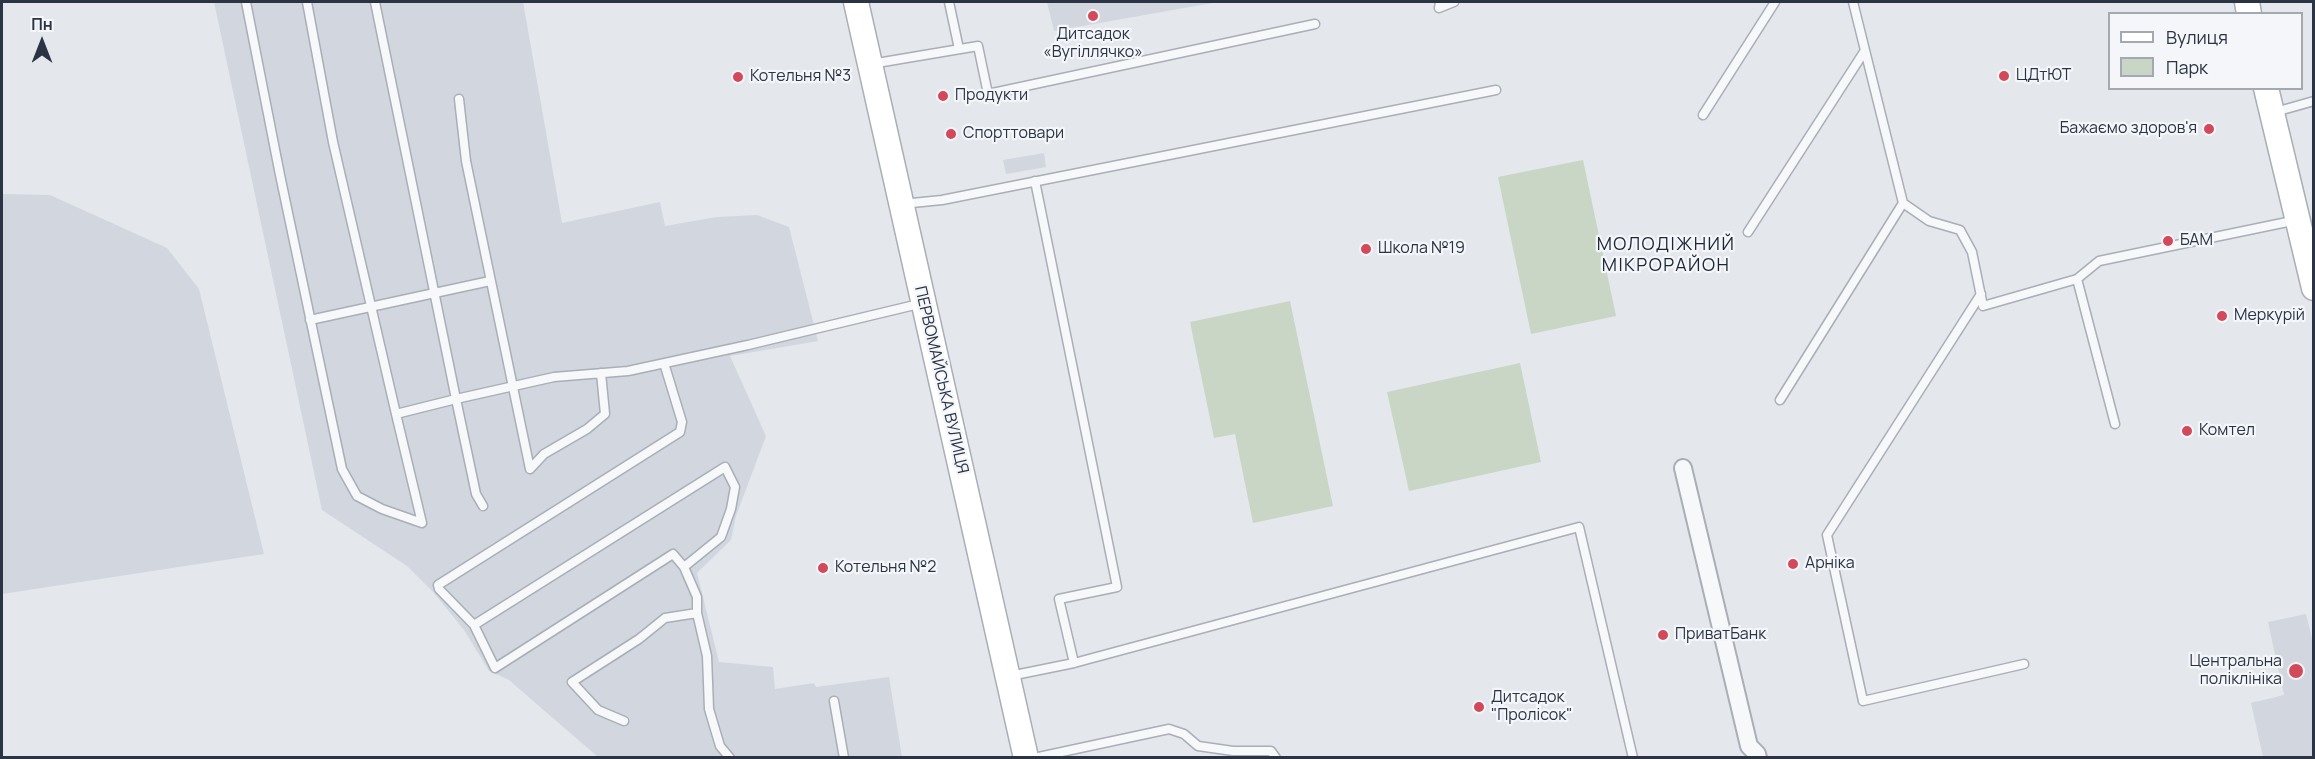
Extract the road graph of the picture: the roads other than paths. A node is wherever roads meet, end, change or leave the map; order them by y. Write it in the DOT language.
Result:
graph roads {
  1 [pos="246,2"];
  2 [pos="307,2"];
  3 [pos="375,2"];
  4 [pos="856,2"];
  5 [pos="949,2"];
  6 [pos="1440,2"];
  7 [pos="1454,2"];
  8 [pos="1775,2"];
  9 [pos="1853,2"];
  10 [pos="1315,24"];
  11 [pos="959,50"];
  12 [pos="1864,52"];
  13 [pos="871,64"];
  14 [pos="1496,90"];
  15 [pos="2266,90"];
  16 [pos="459,99"];
  17 [pos="2313,101"];
  18 [pos="2272,113"];
  19 [pos="1703,115"];
  20 [pos="1035,181"];
  21 [pos="1902,203"];
  22 [pos="902,204"];
  23 [pos="2297,220"];
  24 [pos="1748,232"];
  25 [pos="2077,279"];
  26 [pos="490,281"];
  27 [pos="2313,288"];
  28 [pos="435,293"];
  29 [pos="1981,294"];
  30 [pos="923,303"];
  31 [pos="372,307"];
  32 [pos="310,320"];
  33 [pos="664,363"];
  34 [pos="601,373"];
  35 [pos="512,386"];
  36 [pos="456,399"];
  37 [pos="1780,400"];
  38 [pos="396,414"];
  39 [pos="2115,424"];
  40 [pos="1683,468"];
  41 [pos="483,506"];
  42 [pos="684,567"];
  43 [pos="697,613"];
  44 [pos="474,625"];
  45 [pos="1074,663"];
  46 [pos="2024,664"];
  47 [pos="1008,676"];
  48 [pos="834,701"];
  49 [pos="624,721"];
  50 [pos="1751,754"];
  51 [pos="730,758"];
  52 [pos="844,758"];
  53 [pos="1026,758"];
  54 [pos="1034,758"];
  55 [pos="1276,758"];
  56 [pos="1633,758"];
  1 -- 32 [label="lane"];
  2 -- 31 [label="lane"];
  3 -- 28 [label="lane"];
  4 -- 13 [label="main road, ПЕРВОМАЙСЬКА ВУЛИЦЯ"];
  5 -- 11 [label="lane"];
  6 -- 7 [label="lane"];
  8 -- 19 [label="lane"];
  9 -- 12 [label="lane"];
  10 -- 11 [label="lane"];
  11 -- 13 [label="lane"];
  12 -- 21 [label="lane"];
  12 -- 24 [label="lane"];
  13 -- 22 [label="main road, ПЕРВОМАЙСЬКА ВУЛИЦЯ"];
  14 -- 20 [label="lane"];
  15 -- 18 [label="main road"];
  16 -- 26 [label="lane"];
  17 -- 18 [label="lane"];
  18 -- 23 [label="main road"];
  20 -- 22 [label="lane"];
  20 -- 45 [label="lane"];
  21 -- 29 [label="lane"];
  21 -- 37 [label="lane"];
  22 -- 30 [label="main road, ПЕРВОМАЙСЬКА ВУЛИЦЯ"];
  23 -- 25 [label="lane"];
  23 -- 27 [label="main road"];
  25 -- 29 [label="lane"];
  25 -- 39 [label="lane"];
  26 -- 28 [label="lane"];
  26 -- 35 [label="lane"];
  28 -- 31 [label="lane"];
  28 -- 36 [label="lane"];
  29 -- 46 [label="lane"];
  30 -- 33 [label="lane"];
  30 -- 47 [label="main road, ПЕРВОМАЙСЬКА ВУЛИЦЯ"];
  31 -- 32 [label="lane"];
  31 -- 38 [label="lane"];
  32 -- 38 [label="lane"];
  33 -- 34 [label="lane"];
  33 -- 44 [label="lane"];
  34 -- 35 [label="lane"];
  34 -- 35 [label="lane"];
  35 -- 36 [label="lane"];
  36 -- 38 [label="lane"];
  36 -- 41 [label="lane"];
  40 -- 50 [label="street"];
  42 -- 43 [label="lane"];
  42 -- 44 [label="lane"];
  42 -- 44 [label="lane"];
  43 -- 49 [label="lane"];
  43 -- 51 [label="lane"];
  45 -- 47 [label="lane"];
  45 -- 56 [label="lane"];
  47 -- 53 [label="main road, ПЕРВОМАЙСЬКА ВУЛИЦЯ"];
  48 -- 52 [label="lane"];
  54 -- 55 [label="lane"];
}
